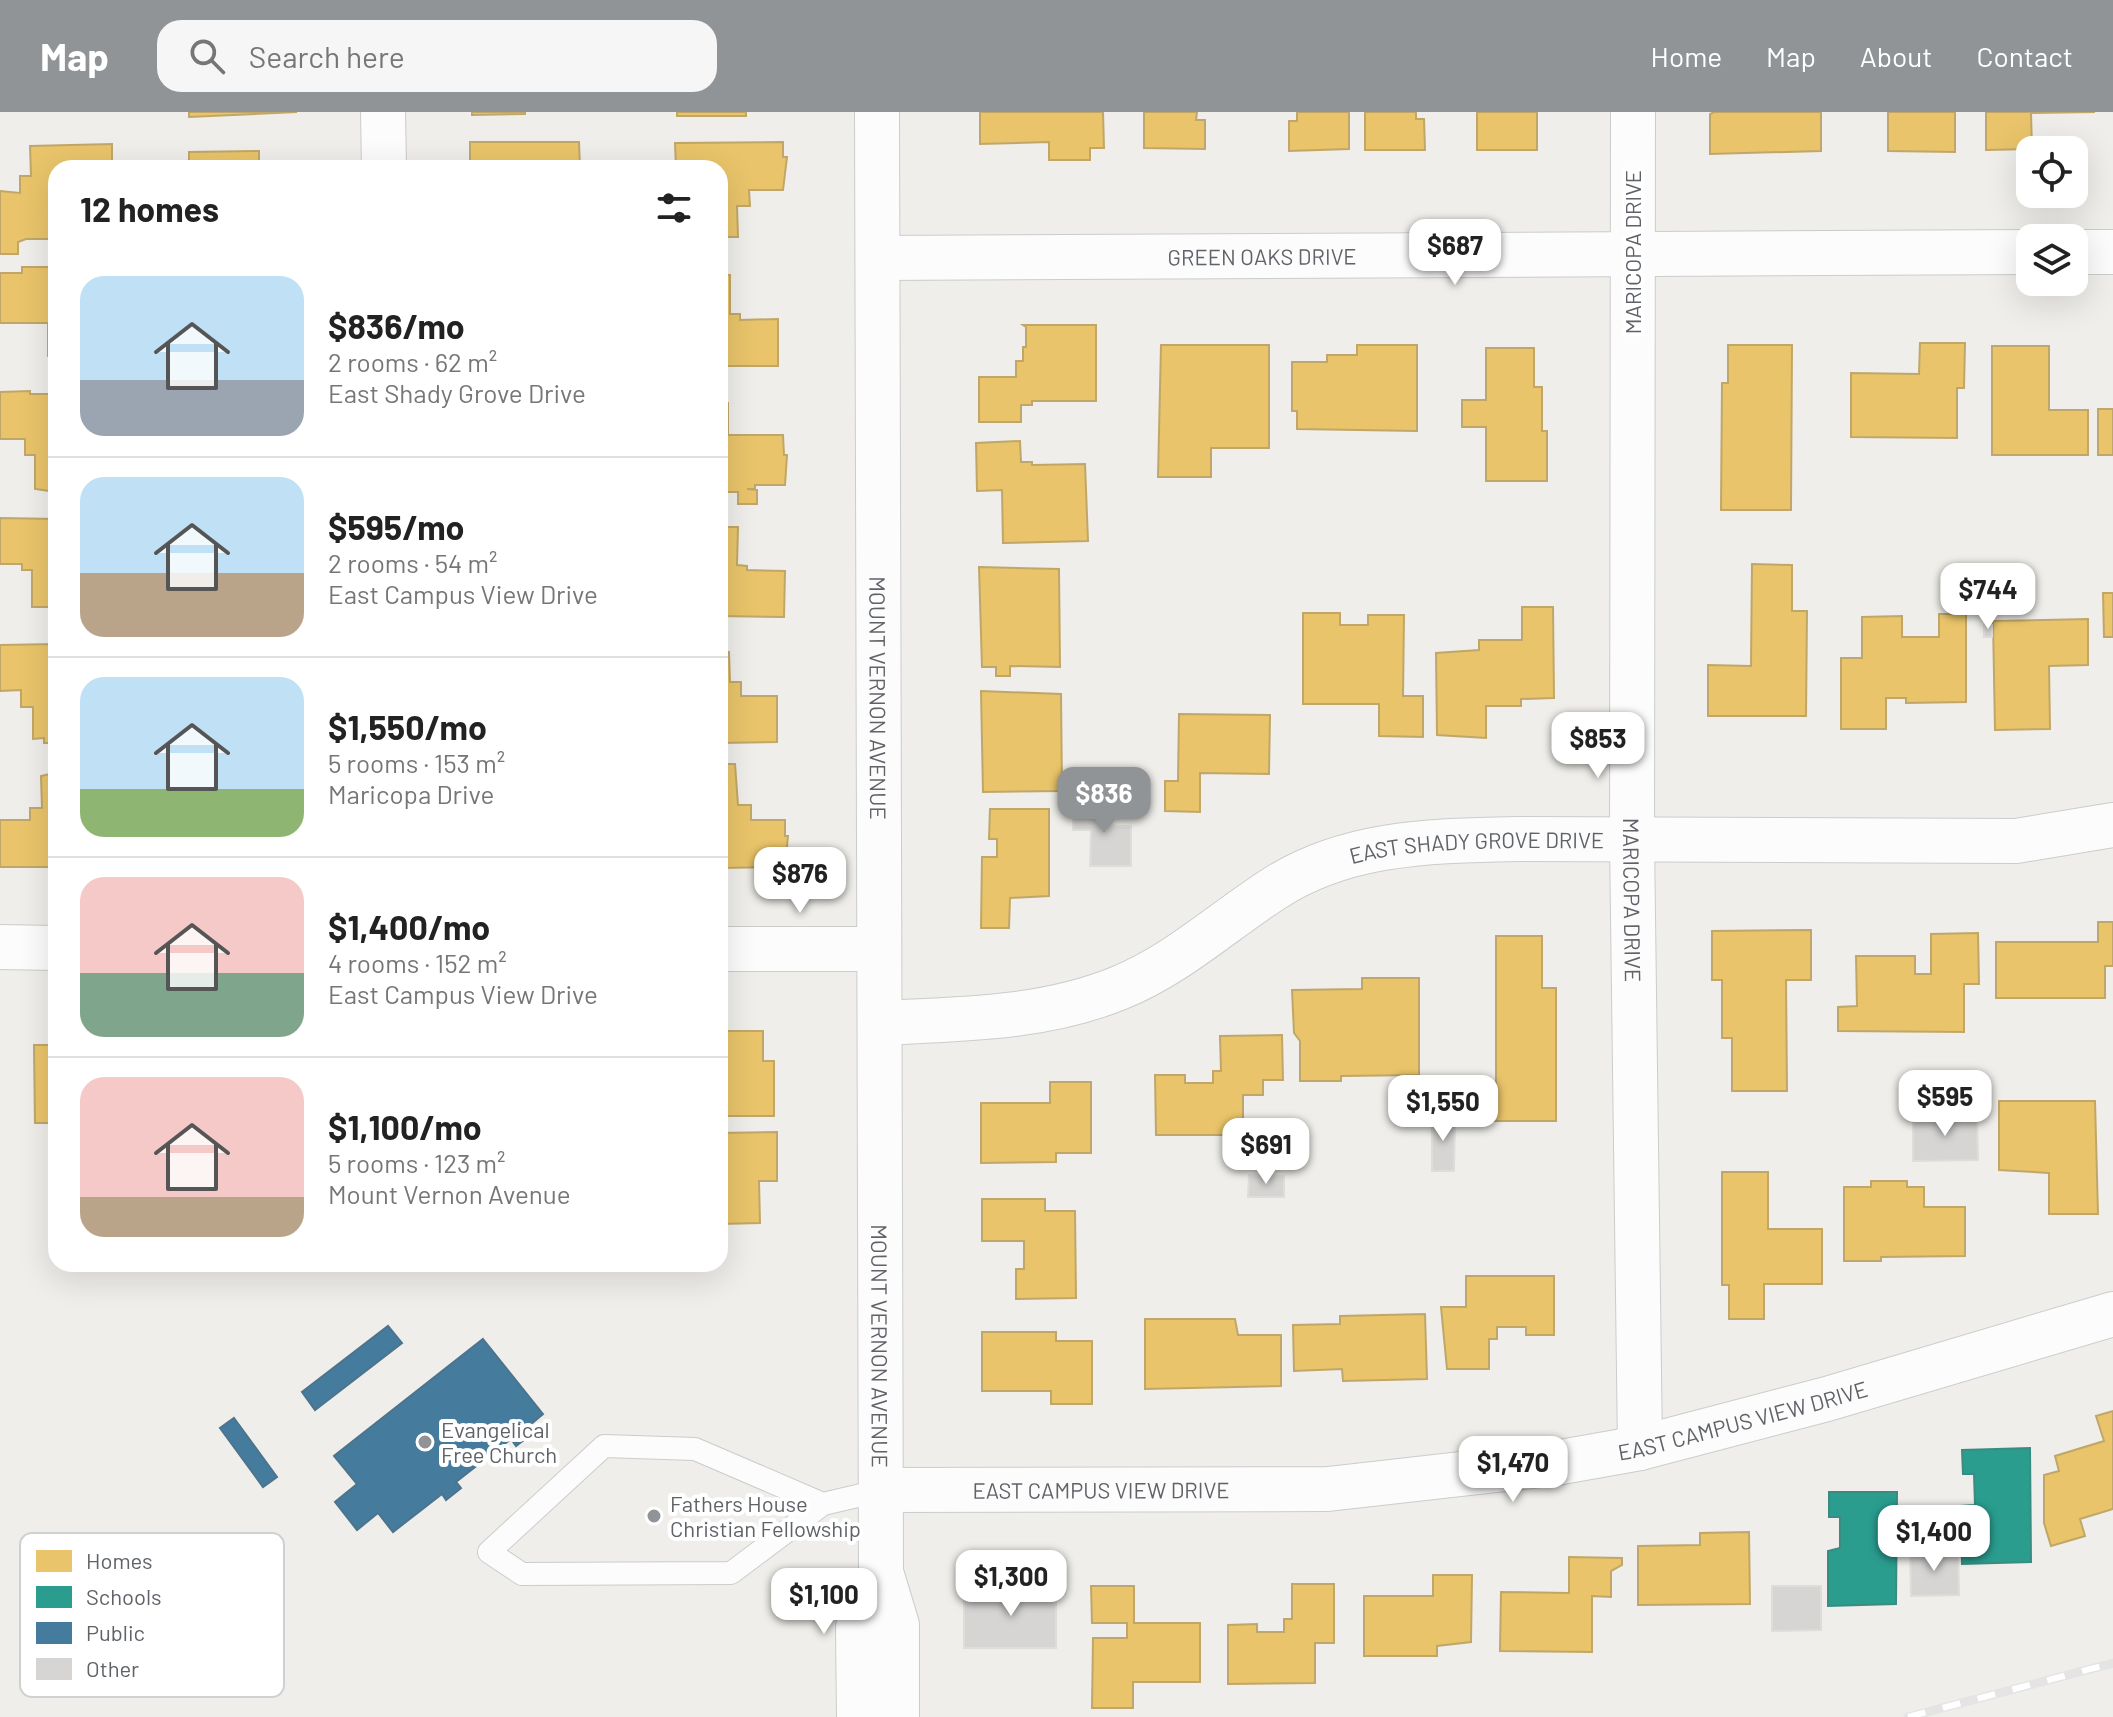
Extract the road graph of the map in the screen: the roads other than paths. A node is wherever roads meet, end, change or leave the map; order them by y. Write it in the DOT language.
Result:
graph roads {
  1 [pos="383,112"];
  2 [pos="877,112"];
  3 [pos="1633,112"];
  4 [pos="384,160"];
  5 [pos="1632,252"];
  6 [pos="2016,252"];
  7 [pos="2088,252"];
  8 [pos="2113,252"];
  9 [pos="880,258"];
  10 [pos="2113,825"];
  11 [pos="1632,840"];
  12 [pos="0,947"];
  13 [pos="48,948"];
  14 [pos="728,949"];
  15 [pos="879,949"];
  16 [pos="880,1023"];
  17 [pos="2113,1314"];
  18 [pos="1640,1448"];
  19 [pos="883,1490"];
  20 [pos="823,1504"];
  21 [pos="881,1572"];
  22 [pos="859,1717"];
  23 [pos="897,1717"];
  1 -- 4 [label="street"];
  2 -- 9 [label="street, MOUNT VERNON AVENUE"];
  3 -- 5 [label="street, MARICOPA DRIVE"];
  5 -- 6 [label="street, GREEN OAKS DRIVE"];
  5 -- 9 [label="street, GREEN OAKS DRIVE"];
  5 -- 11 [label="street, MARICOPA DRIVE"];
  7 -- 8 [label="street"];
  9 -- 15 [label="street, MOUNT VERNON AVENUE"];
  10 -- 11 [label="street, EAST SHADY GROVE DRIVE"];
  11 -- 16 [label="street, EAST SHADY GROVE DRIVE"];
  11 -- 18 [label="street, MARICOPA DRIVE"];
  12 -- 13 [label="street"];
  14 -- 15 [label="street"];
  15 -- 16 [label="street, MOUNT VERNON AVENUE"];
  16 -- 19 [label="street, MOUNT VERNON AVENUE"];
  17 -- 18 [label="street, EAST CAMPUS VIEW DRIVE"];
  18 -- 19 [label="street, EAST CAMPUS VIEW DRIVE"];
  19 -- 20 [label="lane"];
  19 -- 21 [label="street, MOUNT VERNON AVENUE"];
  20 -- 20 [label="lane"];
  21 -- 22 [label="street, MOUNT VERNON AVENUE"];
  21 -- 23 [label="street, MOUNT VERNON AVENUE"];
}
